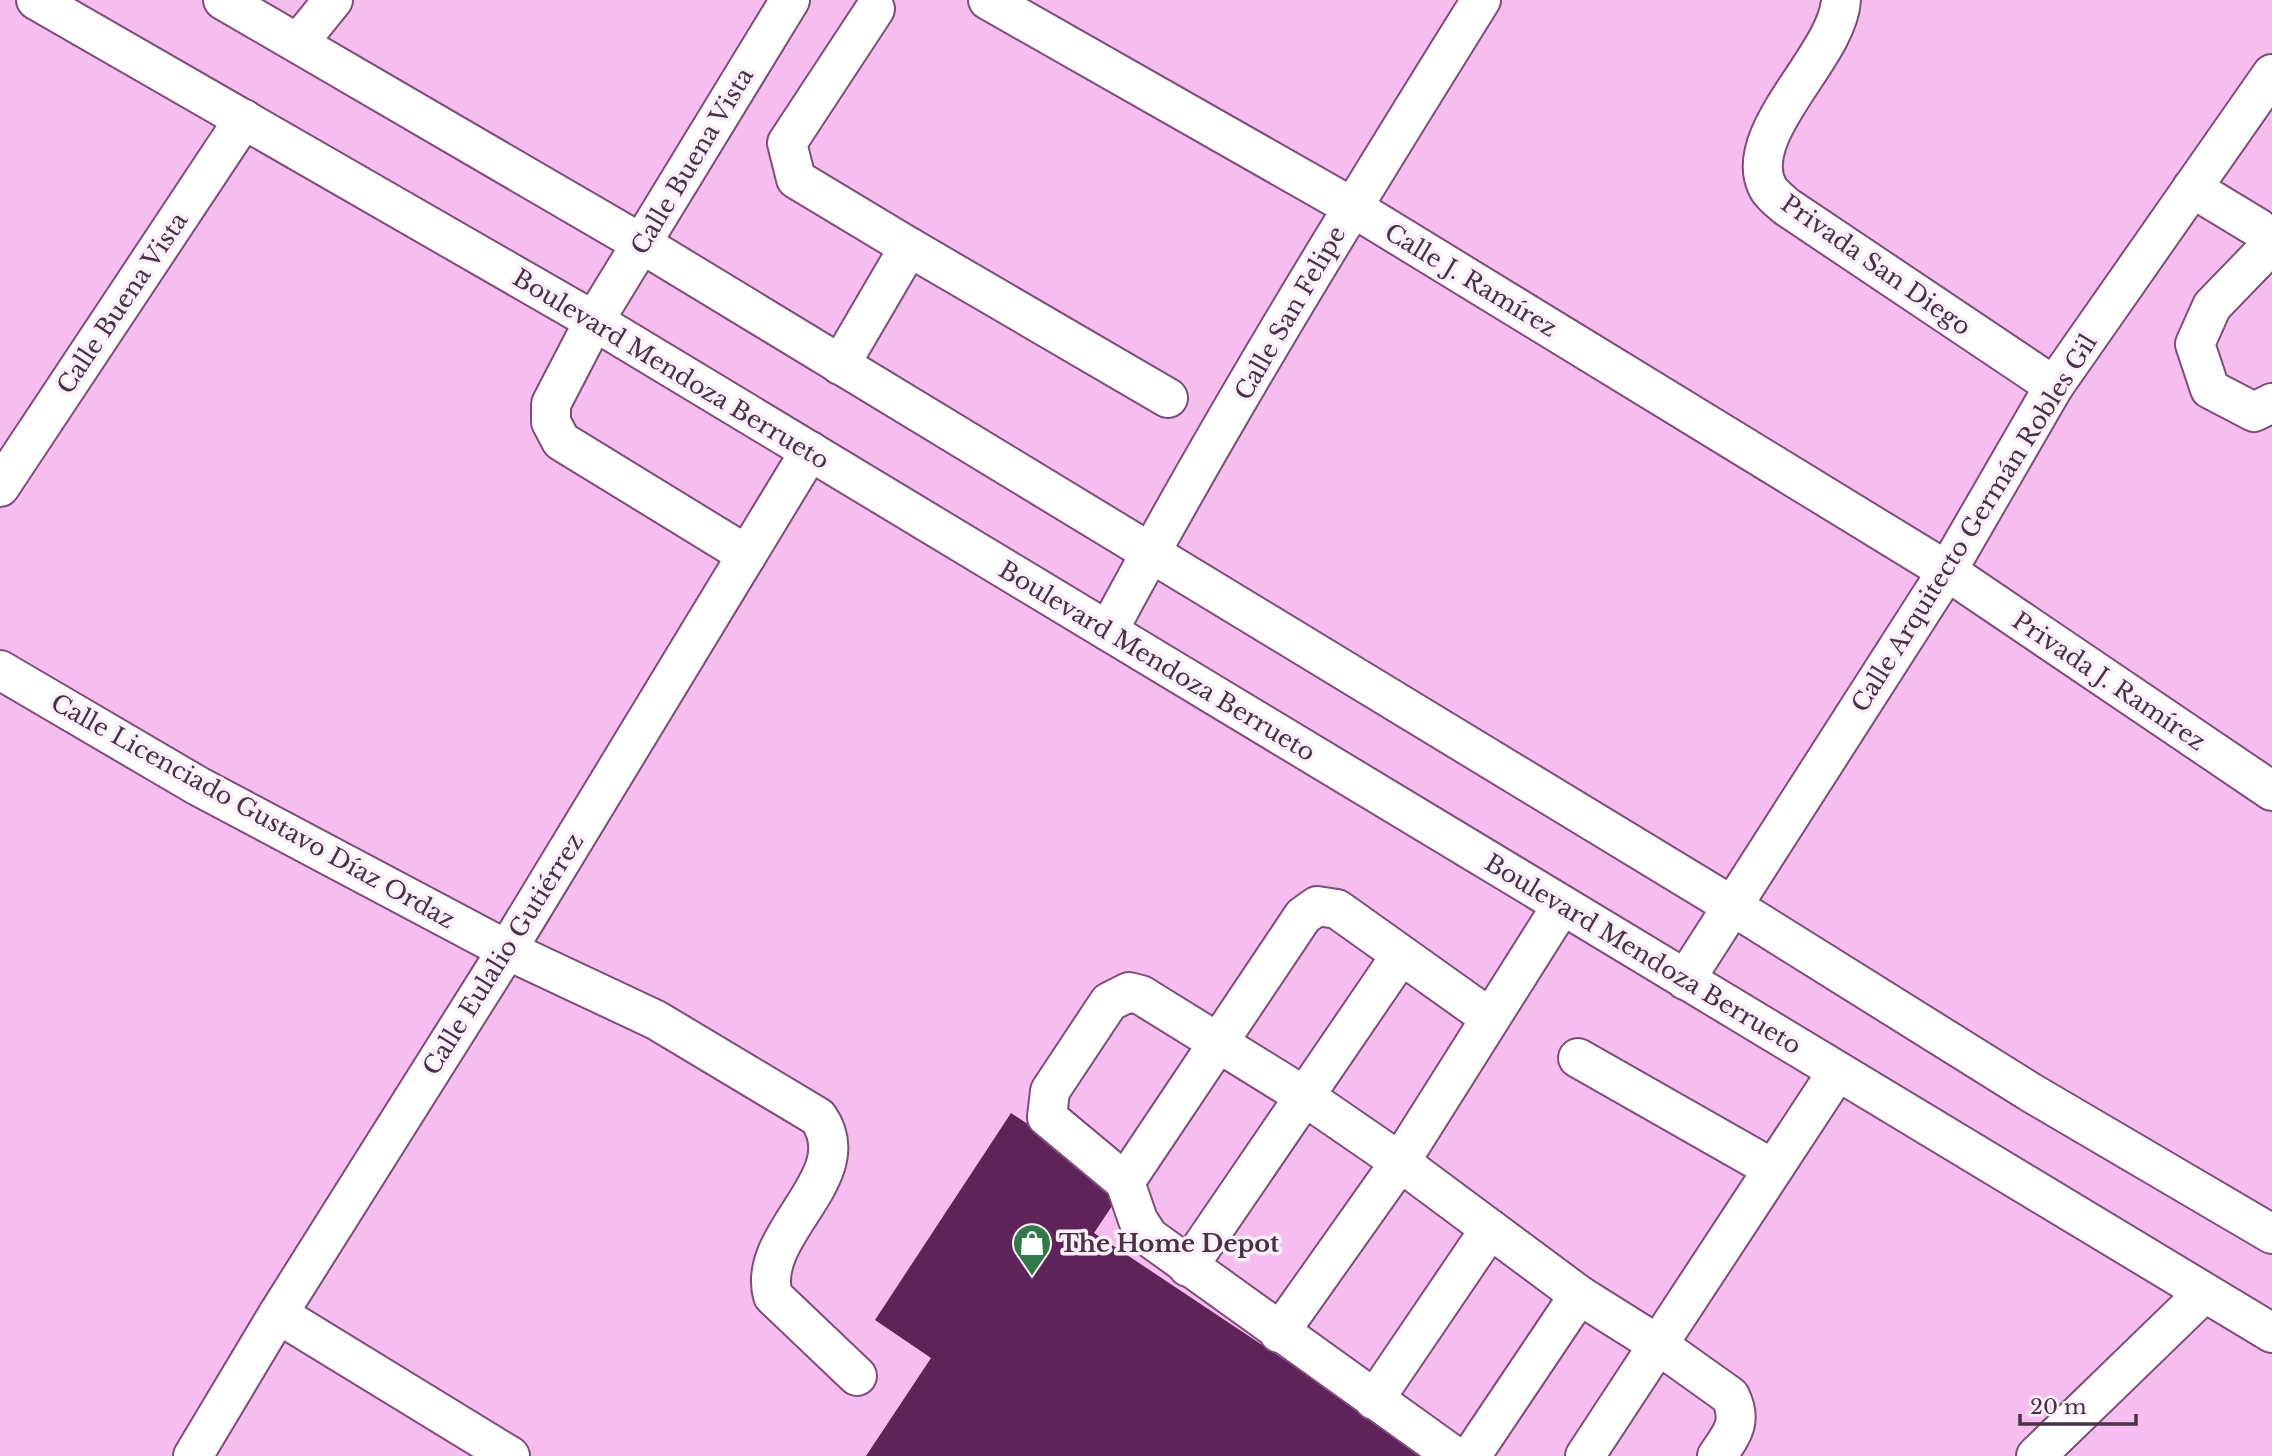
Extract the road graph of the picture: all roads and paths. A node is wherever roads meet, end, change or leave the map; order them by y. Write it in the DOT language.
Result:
graph roads {
  1 [pos="36,0"];
  2 [pos="223,0"];
  3 [pos="333,0"];
  4 [pos="790,0"];
  5 [pos="988,0"];
  6 [pos="1481,0"];
  7 [pos="1841,0"];
  8 [pos="875,9"];
  9 [pos="299,42"];
  10 [pos="2272,74"];
  11 [pos="244,119"];
  12 [pos="2192,188"];
  13 [pos="1352,207"];
  14 [pos="642,244"];
  15 [pos="2272,245"];
  16 [pos="909,247"];
  17 [pos="594,321"];
  18 [pos="840,365"];
  19 [pos="2054,386"];
  20 [pos="1168,398"];
  21 [pos="2272,403"];
  22 [pos="810,451"];
  23 [pos="0,488"];
  24 [pos="1149,554"];
  25 [pos="747,555"];
  26 [pos="1947,571"];
  27 [pos="1108,631"];
  28 [pos="0,670"];
  29 [pos="2272,791"];
  30 [pos="1562,905"];
  31 [pos="1734,906"];
  32 [pos="507,950"];
  33 [pos="1401,956"];
  34 [pos="1685,980"];
  35 [pos="1490,1018"];
  36 [pos="1217,1044"];
  37 [pos="1578,1058"];
  38 [pos="1837,1072"];
  39 [pos="1304,1096"];
  40 [pos="1400,1162"];
  41 [pos="1773,1169"];
  42 [pos="1125,1182"];
  43 [pos="1490,1229"];
  44 [pos="2272,1234"];
  45 [pos="1188,1267"];
  46 [pos="2204,1293"];
  47 [pos="1579,1295"];
  48 [pos="278,1314"];
  49 [pos="1279,1333"];
  50 [pos="2272,1333"];
  51 [pos="1657,1344"];
  52 [pos="857,1376"];
  53 [pos="1374,1399"];
  54 [pos="193,1456"];
  55 [pos="510,1456"];
  56 [pos="1454,1456"];
  57 [pos="1471,1456"];
  58 [pos="1585,1456"];
  59 [pos="1717,1456"];
  60 [pos="2036,1456"];
  1 -- 11 [label="main road, Boulevard Mendoza Berrueto"];
  2 -- 9 [label="main road"];
  3 -- 9 [label="main road"];
  4 -- 14 [label="main road, Calle Buena Vista"];
  5 -- 13 [label="main road, Calle J. Ramírez"];
  6 -- 13 [label="main road, Calle San Felipe"];
  7 -- 19 [label="main road, Privada San Diego"];
  8 -- 16 [label="main road"];
  9 -- 14 [label="main road"];
  10 -- 12 [label="main road, Calle Arquitecto Germán Robles Gil"];
  11 -- 17 [label="main road, Boulevard Mendoza Berrueto"];
  11 -- 23 [label="main road, Calle Buena Vista"];
  12 -- 15 [label="main road"];
  12 -- 19 [label="main road, Calle Arquitecto Germán Robles Gil"];
  13 -- 24 [label="main road, Calle San Felipe"];
  13 -- 26 [label="main road, Calle J. Ramírez"];
  14 -- 17 [label="main road, Calle Buena Vista"];
  14 -- 18 [label="main road"];
  15 -- 21 [label="main road"];
  16 -- 18 [label="main road"];
  16 -- 20 [label="main road"];
  17 -- 22 [label="main road, Boulevard Mendoza Berrueto"];
  17 -- 25 [label="main road, Calle Buena Vista"];
  18 -- 24 [label="main road"];
  19 -- 26 [label="main road, Calle Arquitecto Germán Robles Gil"];
  22 -- 25 [label="main road, Calle Eulalio Gutiérrez"];
  22 -- 27 [label="main road, Boulevard Mendoza Berrueto"];
  24 -- 27 [label="main road, Calle San Felipe"];
  24 -- 31 [label="main road"];
  25 -- 32 [label="main road, Calle Eulalio Gutiérrez"];
  26 -- 29 [label="main road, Privada J. Ramírez"];
  26 -- 31 [label="main road, Calle Arquitecto Germán Robles Gil"];
  27 -- 30 [label="main road, Boulevard Mendoza Berrueto"];
  28 -- 32 [label="main road, Calle Licenciado Gustavo Díaz Ordaz"];
  30 -- 34 [label="main road, Boulevard Mendoza Berrueto"];
  30 -- 35 [label="main road"];
  31 -- 34 [label="main road, Calle Arquitecto Germán Robles Gil"];
  31 -- 44 [label="main road"];
  32 -- 48 [label="main road, Calle Eulalio Gutiérrez"];
  32 -- 52 [label="main road, Calle Licenciado Gustavo Díaz Ordaz"];
  33 -- 35 [label="main road"];
  33 -- 36 [label="main road"];
  33 -- 39 [label="main road"];
  34 -- 38 [label="main road, Boulevard Mendoza Berrueto"];
  35 -- 40 [label="main road"];
  36 -- 39 [label="main road"];
  36 -- 42 [label="main road"];
  36 -- 42 [label="main road"];
  37 -- 41 [label="main road"];
  38 -- 41 [label="main road"];
  38 -- 46 [label="main road, Boulevard Mendoza Berrueto"];
  39 -- 40 [label="main road"];
  39 -- 45 [label="main road"];
  40 -- 43 [label="main road"];
  40 -- 49 [label="main road"];
  41 -- 51 [label="main road"];
  42 -- 45 [label="main road"];
  43 -- 47 [label="main road"];
  43 -- 53 [label="main road"];
  45 -- 49 [label="main road"];
  46 -- 50 [label="main road, Boulevard Mendoza Berrueto"];
  46 -- 60 [label="main road"];
  47 -- 51 [label="main road"];
  47 -- 57 [label="main road"];
  48 -- 54 [label="main road, Calle Eulalio Gutiérrez"];
  48 -- 55 [label="main road"];
  49 -- 53 [label="main road"];
  51 -- 58 [label="main road"];
  51 -- 59 [label="main road"];
  53 -- 56 [label="main road"];
}
